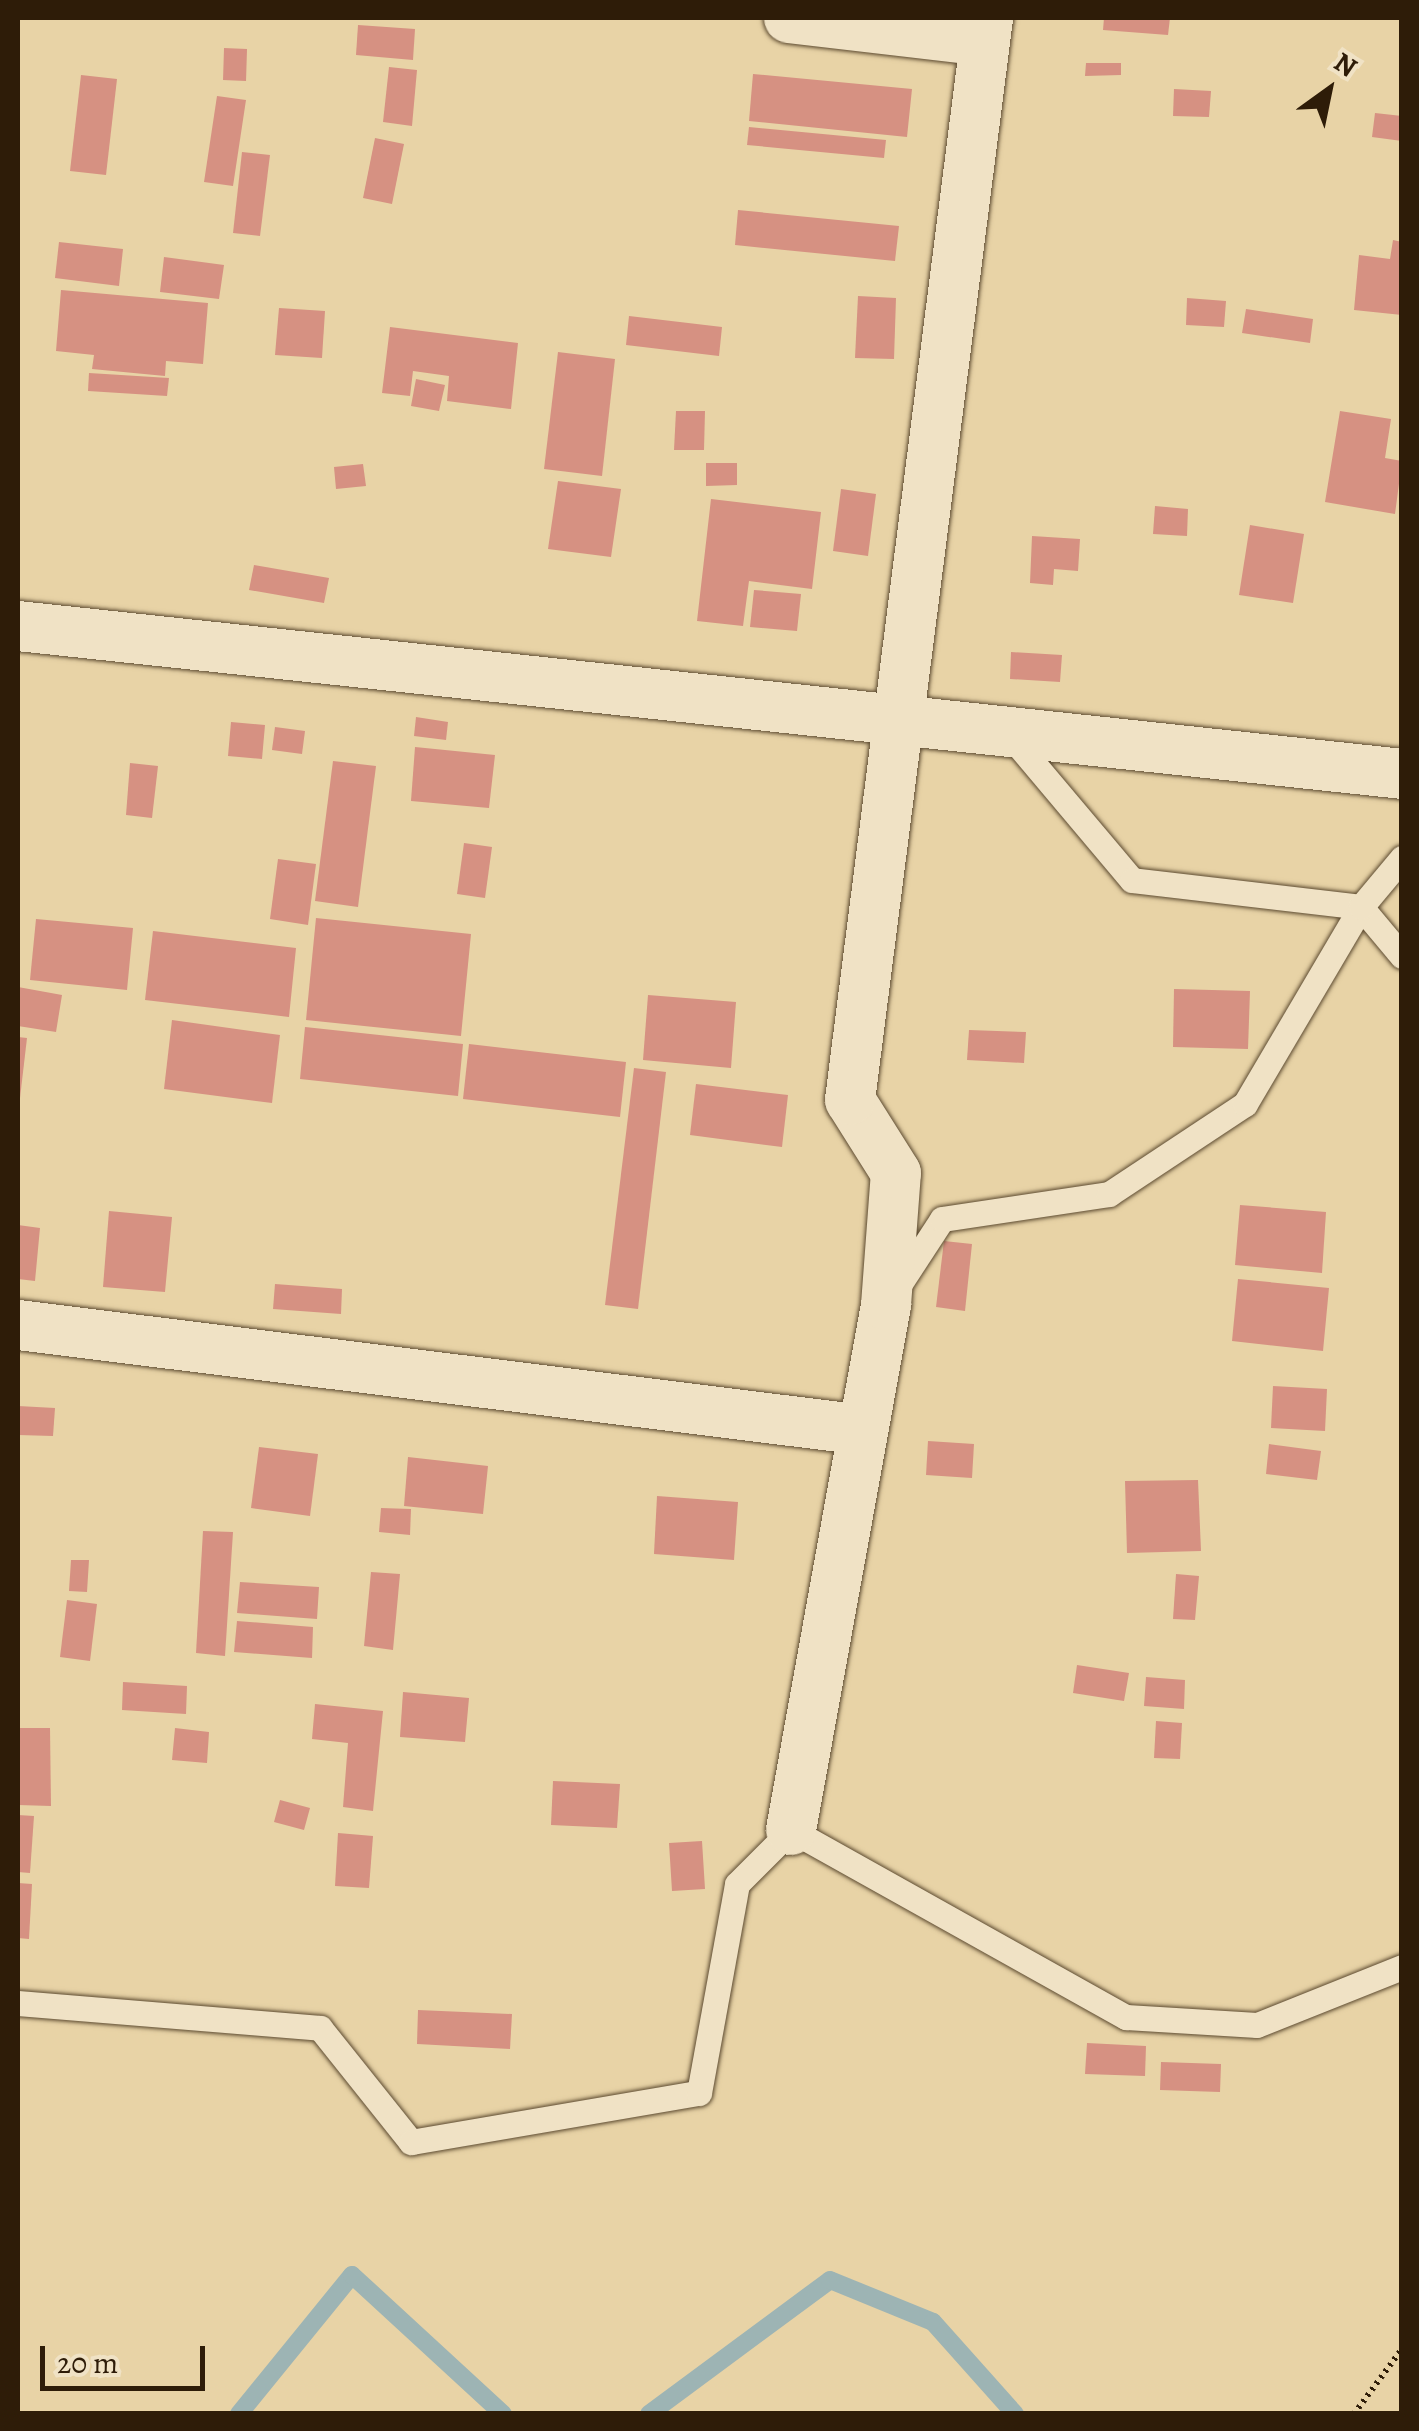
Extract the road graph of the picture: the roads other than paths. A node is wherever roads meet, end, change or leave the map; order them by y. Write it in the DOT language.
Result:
graph roads {
  1 [pos="789,18"];
  2 [pos="986,29"];
  3 [pos="18,626"];
  4 [pos="894,722"];
  5 [pos="1004,730"];
  6 [pos="1402,774"];
  7 [pos="1402,858"];
  8 [pos="1361,907"];
  9 [pos="1402,956"];
  10 [pos="886,1305"];
  11 [pos="18,1325"];
  12 [pos="863,1430"];
  13 [pos="791,1830"];
  14 [pos="1402,1966"];
  15 [pos="18,2003"];
  1 -- 2 [label="street"];
  2 -- 4 [label="street"];
  3 -- 4 [label="street"];
  4 -- 5 [label="street"];
  4 -- 10 [label="street"];
  5 -- 6 [label="street"];
  5 -- 8 [label="lane"];
  7 -- 8 [label="lane"];
  8 -- 9 [label="lane"];
  8 -- 10 [label="lane"];
  10 -- 12 [label="street"];
  11 -- 12 [label="street"];
  12 -- 13 [label="street"];
  13 -- 14 [label="lane"];
  13 -- 15 [label="lane"];
}
